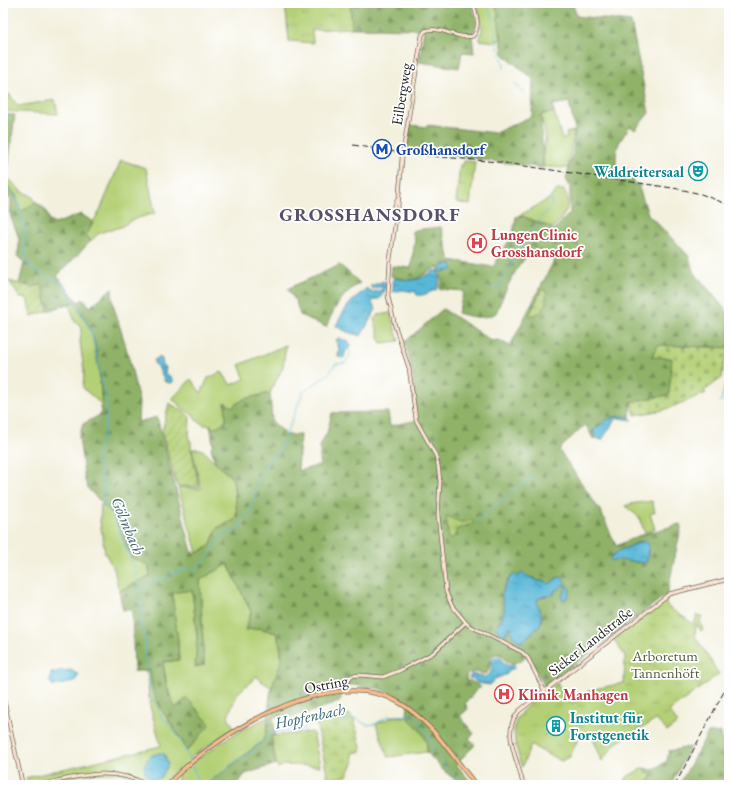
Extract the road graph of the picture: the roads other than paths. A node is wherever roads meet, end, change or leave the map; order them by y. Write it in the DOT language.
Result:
graph roads {
  1 [pos="473,3"];
  2 [pos="729,578"];
  3 [pos="464,622"];
  4 [pos="345,690"];
  5 [pos="544,690"];
  6 [pos="3,696"];
  7 [pos="22,782"];
  8 [pos="19,785"];
  9 [pos="28,785"];
  10 [pos="39,785"];
  11 [pos="148,785"];
  12 [pos="167,785"];
  13 [pos="476,785"];
  14 [pos="523,785"];
  1 -- 3 [label="main road, Eilbergweg"];
  2 -- 5 [label="main road, Sieker Landstraße"];
  3 -- 4 [label="main road"];
  3 -- 5 [label="main road"];
  4 -- 12 [label="main road, Ostring"];
  4 -- 13 [label="main road, Ostring"];
  5 -- 14 [label="main road, Sieker Landstraße"];
  6 -- 7 [label="main road"];
  7 -- 8 [label="main road"];
  7 -- 9 [label="main road"];
  10 -- 11 [label="main road"];
}
